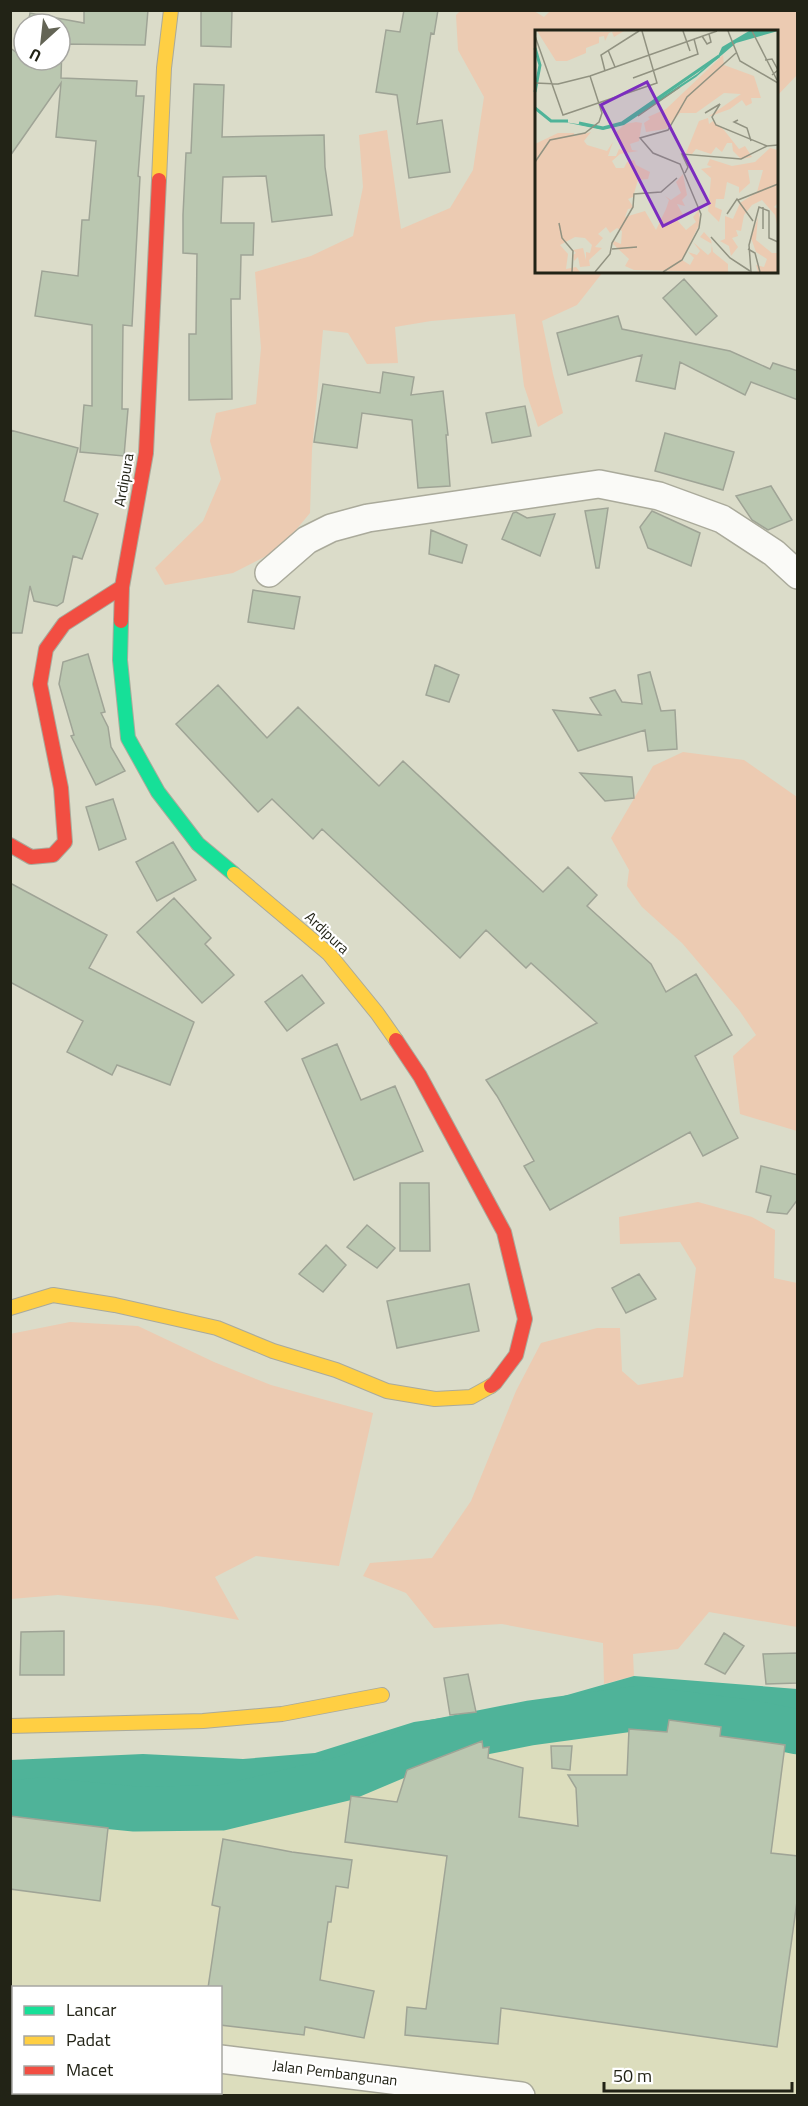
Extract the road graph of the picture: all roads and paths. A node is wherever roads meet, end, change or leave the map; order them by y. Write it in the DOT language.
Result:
graph roads {
  1 [pos="171,10"];
  2 [pos="269,573"];
  3 [pos="798,575"];
  4 [pos="122,587"];
  5 [pos="10,845"];
  6 [pos="10,1308"];
  7 [pos="382,1695"];
  8 [pos="10,1726"];
  9 [pos="222,2059"];
  10 [pos="521,2096"];
  1 -- 4 [label="street, Ardipura"];
  2 -- 3 [label="street"];
  4 -- 5 [label="street"];
  4 -- 6 [label="street, Ardipura"];
  7 -- 8 [label="street"];
  9 -- 10 [label="street, Jalan Pembangunan"];
}
